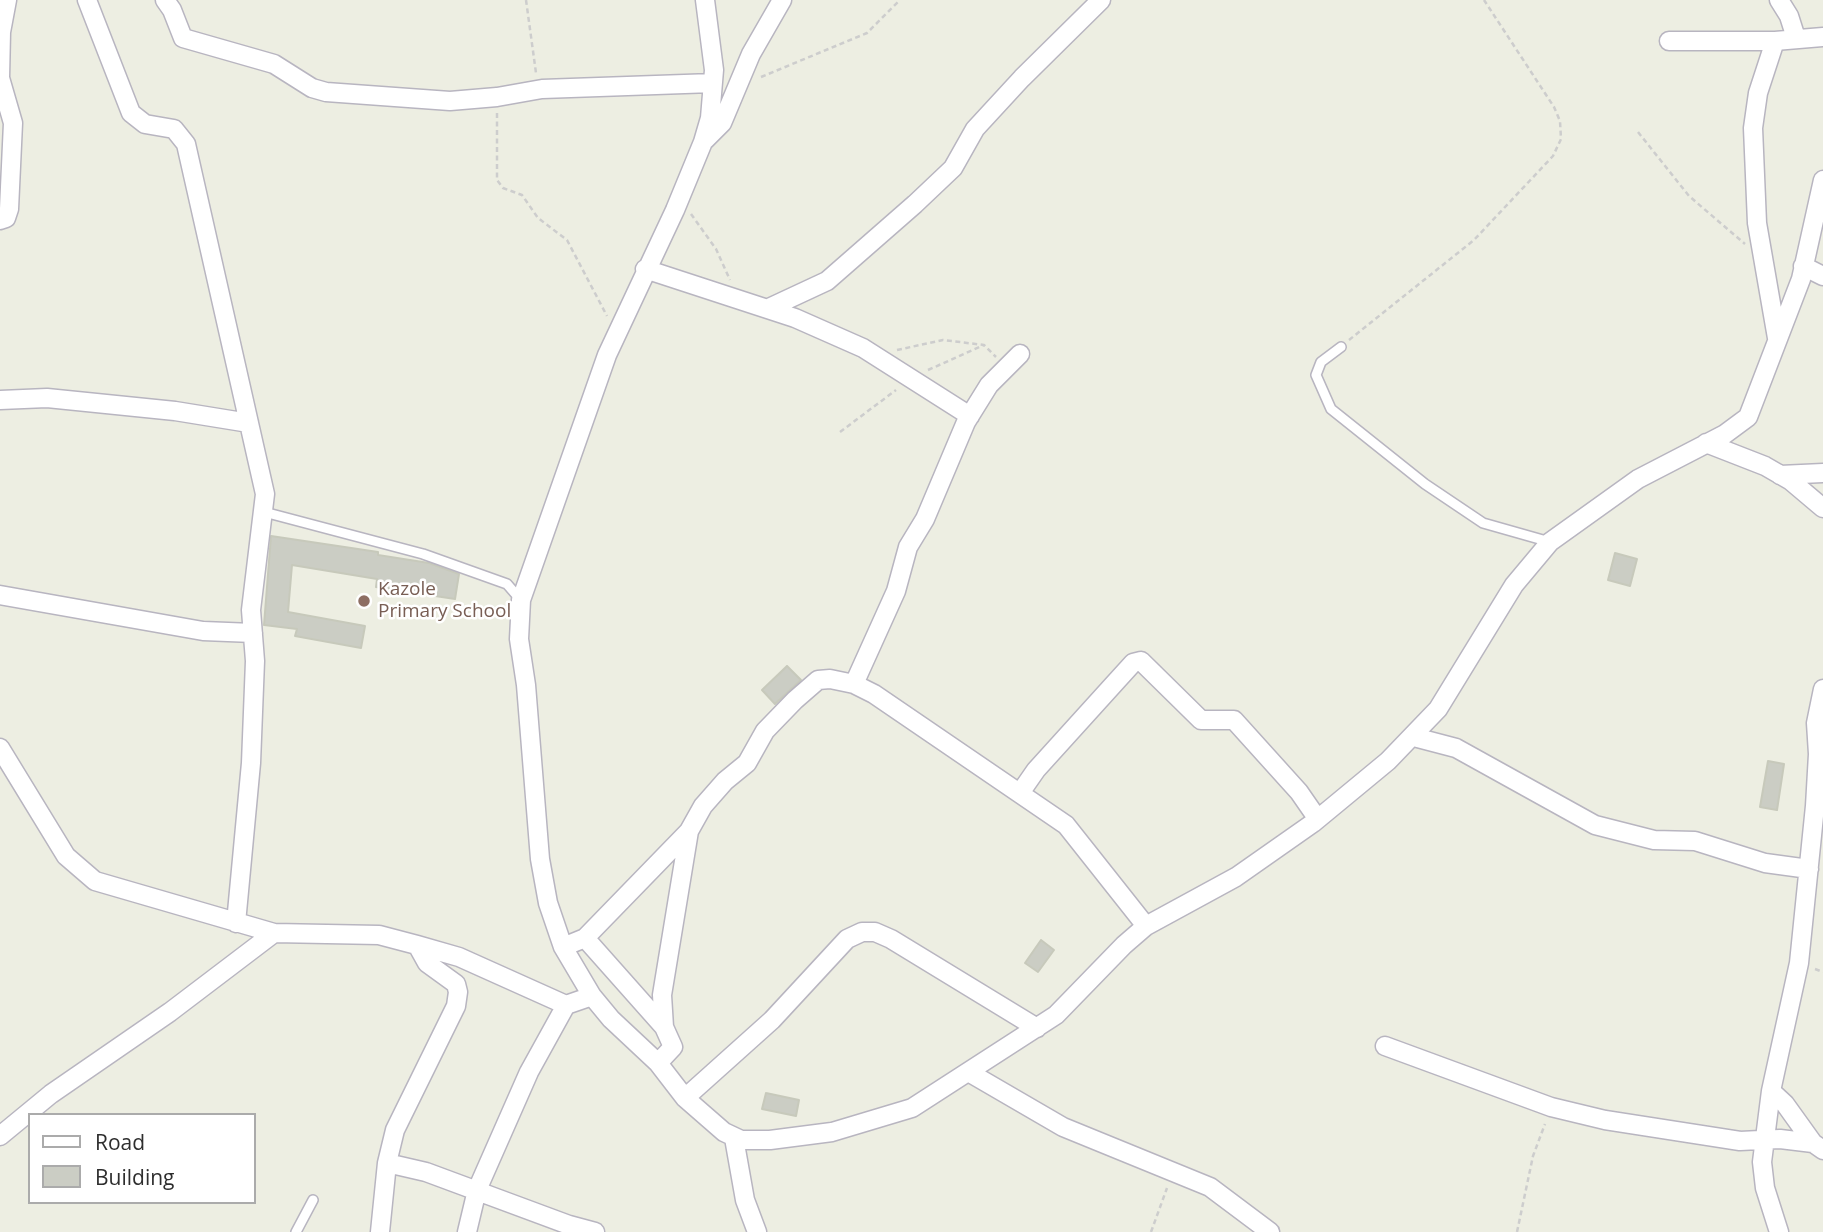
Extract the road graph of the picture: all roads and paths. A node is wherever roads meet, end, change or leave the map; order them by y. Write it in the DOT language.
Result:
graph roads {
  1 [pos="7,0"];
  2 [pos="87,0"];
  3 [pos="165,0"];
  4 [pos="526,0"];
  5 [pos="705,0"];
  6 [pos="782,0"];
  7 [pos="900,0"];
  8 [pos="1101,0"];
  9 [pos="1484,0"];
  10 [pos="1779,0"];
  11 [pos="1790,8"];
  12 [pos="1823,37"];
  13 [pos="1796,38"];
  14 [pos="1669,41"];
  15 [pos="1774,41"];
  16 [pos="713,83"];
  17 [pos="738,86"];
  18 [pos="538,90"];
  19 [pos="497,97"];
  20 [pos="1638,132"];
  21 [pos="703,142"];
  22 [pos="1823,180"];
  23 [pos="680,196"];
  24 [pos="0,220"];
  25 [pos="1763,254"];
  26 [pos="1803,266"];
  27 [pos="645,269"];
  28 [pos="1823,276"];
  29 [pos="744,301"];
  30 [pos="769,309"];
  31 [pos="617,330"];
  32 [pos="1778,341"];
  33 [pos="984,345"];
  34 [pos="1341,346"];
  35 [pos="1020,354"];
  36 [pos="874,355"];
  37 [pos="1006,366"];
  38 [pos="910,378"];
  39 [pos="0,400"];
  40 [pos="970,416"];
  41 [pos="249,423"];
  42 [pos="840,432"];
  43 [pos="1706,443"];
  44 [pos="1823,473"];
  45 [pos="1780,475"];
  46 [pos="1823,508"];
  47 [pos="264,512"];
  48 [pos="1550,542"];
  49 [pos="0,595"];
  50 [pos="521,600"];
  51 [pos="253,633"];
  52 [pos="854,684"];
  53 [pos="1823,689"];
  54 [pos="1414,737"];
  55 [pos="0,748"];
  56 [pos="1020,793"];
  57 [pos="1819,807"];
  58 [pos="1317,818"];
  59 [pos="689,831"];
  60 [pos="1810,869"];
  61 [pos="236,923"];
  62 [pos="1146,926"];
  63 [pos="274,933"];
  64 [pos="585,938"];
  65 [pos="417,945"];
  66 [pos="563,947"];
  67 [pos="592,996"];
  68 [pos="566,1005"];
  69 [pos="664,1027"];
  70 [pos="1037,1028"];
  71 [pos="1385,1046"];
  72 [pos="658,1063"];
  73 [pos="970,1073"];
  74 [pos="1772,1091"];
  75 [pos="685,1098"];
  76 [pos="1552,1107"];
  77 [pos="40,1110"];
  78 [pos="28,1118"];
  79 [pos="0,1136"];
  80 [pos="734,1138"];
  81 [pos="1767,1140"];
  82 [pos="1818,1147"];
  83 [pos="387,1163"];
  84 [pos="1164,1168"];
  85 [pos="477,1190"];
  86 [pos="313,1200"];
  87 [pos="296,1232"];
  88 [pos="380,1232"];
  89 [pos="467,1232"];
  90 [pos="595,1232"];
  91 [pos="757,1232"];
  92 [pos="1151,1232"];
  93 [pos="1270,1232"];
  94 [pos="1517,1232"];
  95 [pos="1779,1232"];
  1 -- 24 [label="street"];
  2 -- 41 [label="street"];
  3 -- 19 [label="street"];
  4 -- 18 [label="path"];
  5 -- 16 [label="street"];
  6 -- 17 [label="street"];
  7 -- 17 [label="path"];
  8 -- 30 [label="street"];
  9 -- 34 [label="path"];
  10 -- 11 [label="street"];
  11 -- 13 [label="street"];
  12 -- 13 [label="street"];
  13 -- 15 [label="street"];
  14 -- 15 [label="street"];
  15 -- 25 [label="street"];
  16 -- 18 [label="street"];
  16 -- 21 [label="street"];
  17 -- 21 [label="street"];
  18 -- 19 [label="street"];
  19 -- 31 [label="path"];
  20 -- 25 [label="path"];
  21 -- 23 [label="street"];
  22 -- 26 [label="street"];
  23 -- 27 [label="street"];
  23 -- 29 [label="path"];
  25 -- 32 [label="street"];
  26 -- 28 [label="street"];
  26 -- 32 [label="street"];
  27 -- 29 [label="street"];
  27 -- 31 [label="street"];
  29 -- 30 [label="street"];
  30 -- 36 [label="street"];
  31 -- 50 [label="street"];
  32 -- 43 [label="street"];
  33 -- 36 [label="path"];
  33 -- 37 [label="path"];
  33 -- 38 [label="path"];
  34 -- 48 [label="lane"];
  35 -- 37 [label="street"];
  36 -- 38 [label="street"];
  37 -- 40 [label="street"];
  38 -- 40 [label="street"];
  38 -- 42 [label="path"];
  39 -- 41 [label="street"];
  40 -- 52 [label="street"];
  41 -- 47 [label="street"];
  43 -- 45 [label="street"];
  43 -- 48 [label="street"];
  44 -- 45 [label="street"];
  45 -- 46 [label="street"];
  47 -- 50 [label="lane"];
  47 -- 51 [label="street"];
  48 -- 54 [label="street"];
  49 -- 51 [label="street"];
  50 -- 66 [label="street"];
  51 -- 61 [label="street"];
  52 -- 56 [label="street"];
  52 -- 59 [label="street"];
  53 -- 57 [label="street"];
  54 -- 58 [label="street"];
  54 -- 60 [label="street"];
  55 -- 61 [label="street"];
  56 -- 58 [label="street"];
  56 -- 62 [label="street"];
  57 -- 60 [label="street"];
  58 -- 62 [label="street"];
  59 -- 64 [label="street"];
  59 -- 69 [label="street"];
  60 -- 74 [label="street"];
  61 -- 63 [label="street"];
  62 -- 70 [label="street"];
  63 -- 65 [label="street"];
  63 -- 77 [label="street"];
  64 -- 66 [label="street"];
  64 -- 69 [label="street"];
  65 -- 68 [label="street"];
  65 -- 83 [label="street"];
  66 -- 67 [label="street"];
  67 -- 68 [label="street"];
  67 -- 72 [label="street"];
  68 -- 85 [label="street"];
  69 -- 72 [label="street"];
  70 -- 73 [label="street"];
  70 -- 75 [label="street"];
  71 -- 76 [label="street"];
  72 -- 75 [label="street"];
  73 -- 80 [label="street"];
  73 -- 84 [label="street"];
  74 -- 81 [label="street"];
  74 -- 82 [label="street"];
  75 -- 80 [label="street"];
  76 -- 81 [label="street"];
  76 -- 94 [label="path"];
  78 -- 79 [label="street"];
  80 -- 91 [label="street"];
  81 -- 82 [label="street"];
  81 -- 95 [label="street"];
  83 -- 85 [label="street"];
  83 -- 88 [label="street"];
  84 -- 92 [label="path"];
  84 -- 93 [label="street"];
  85 -- 89 [label="street"];
  85 -- 90 [label="street"];
  86 -- 87 [label="lane"];
}
